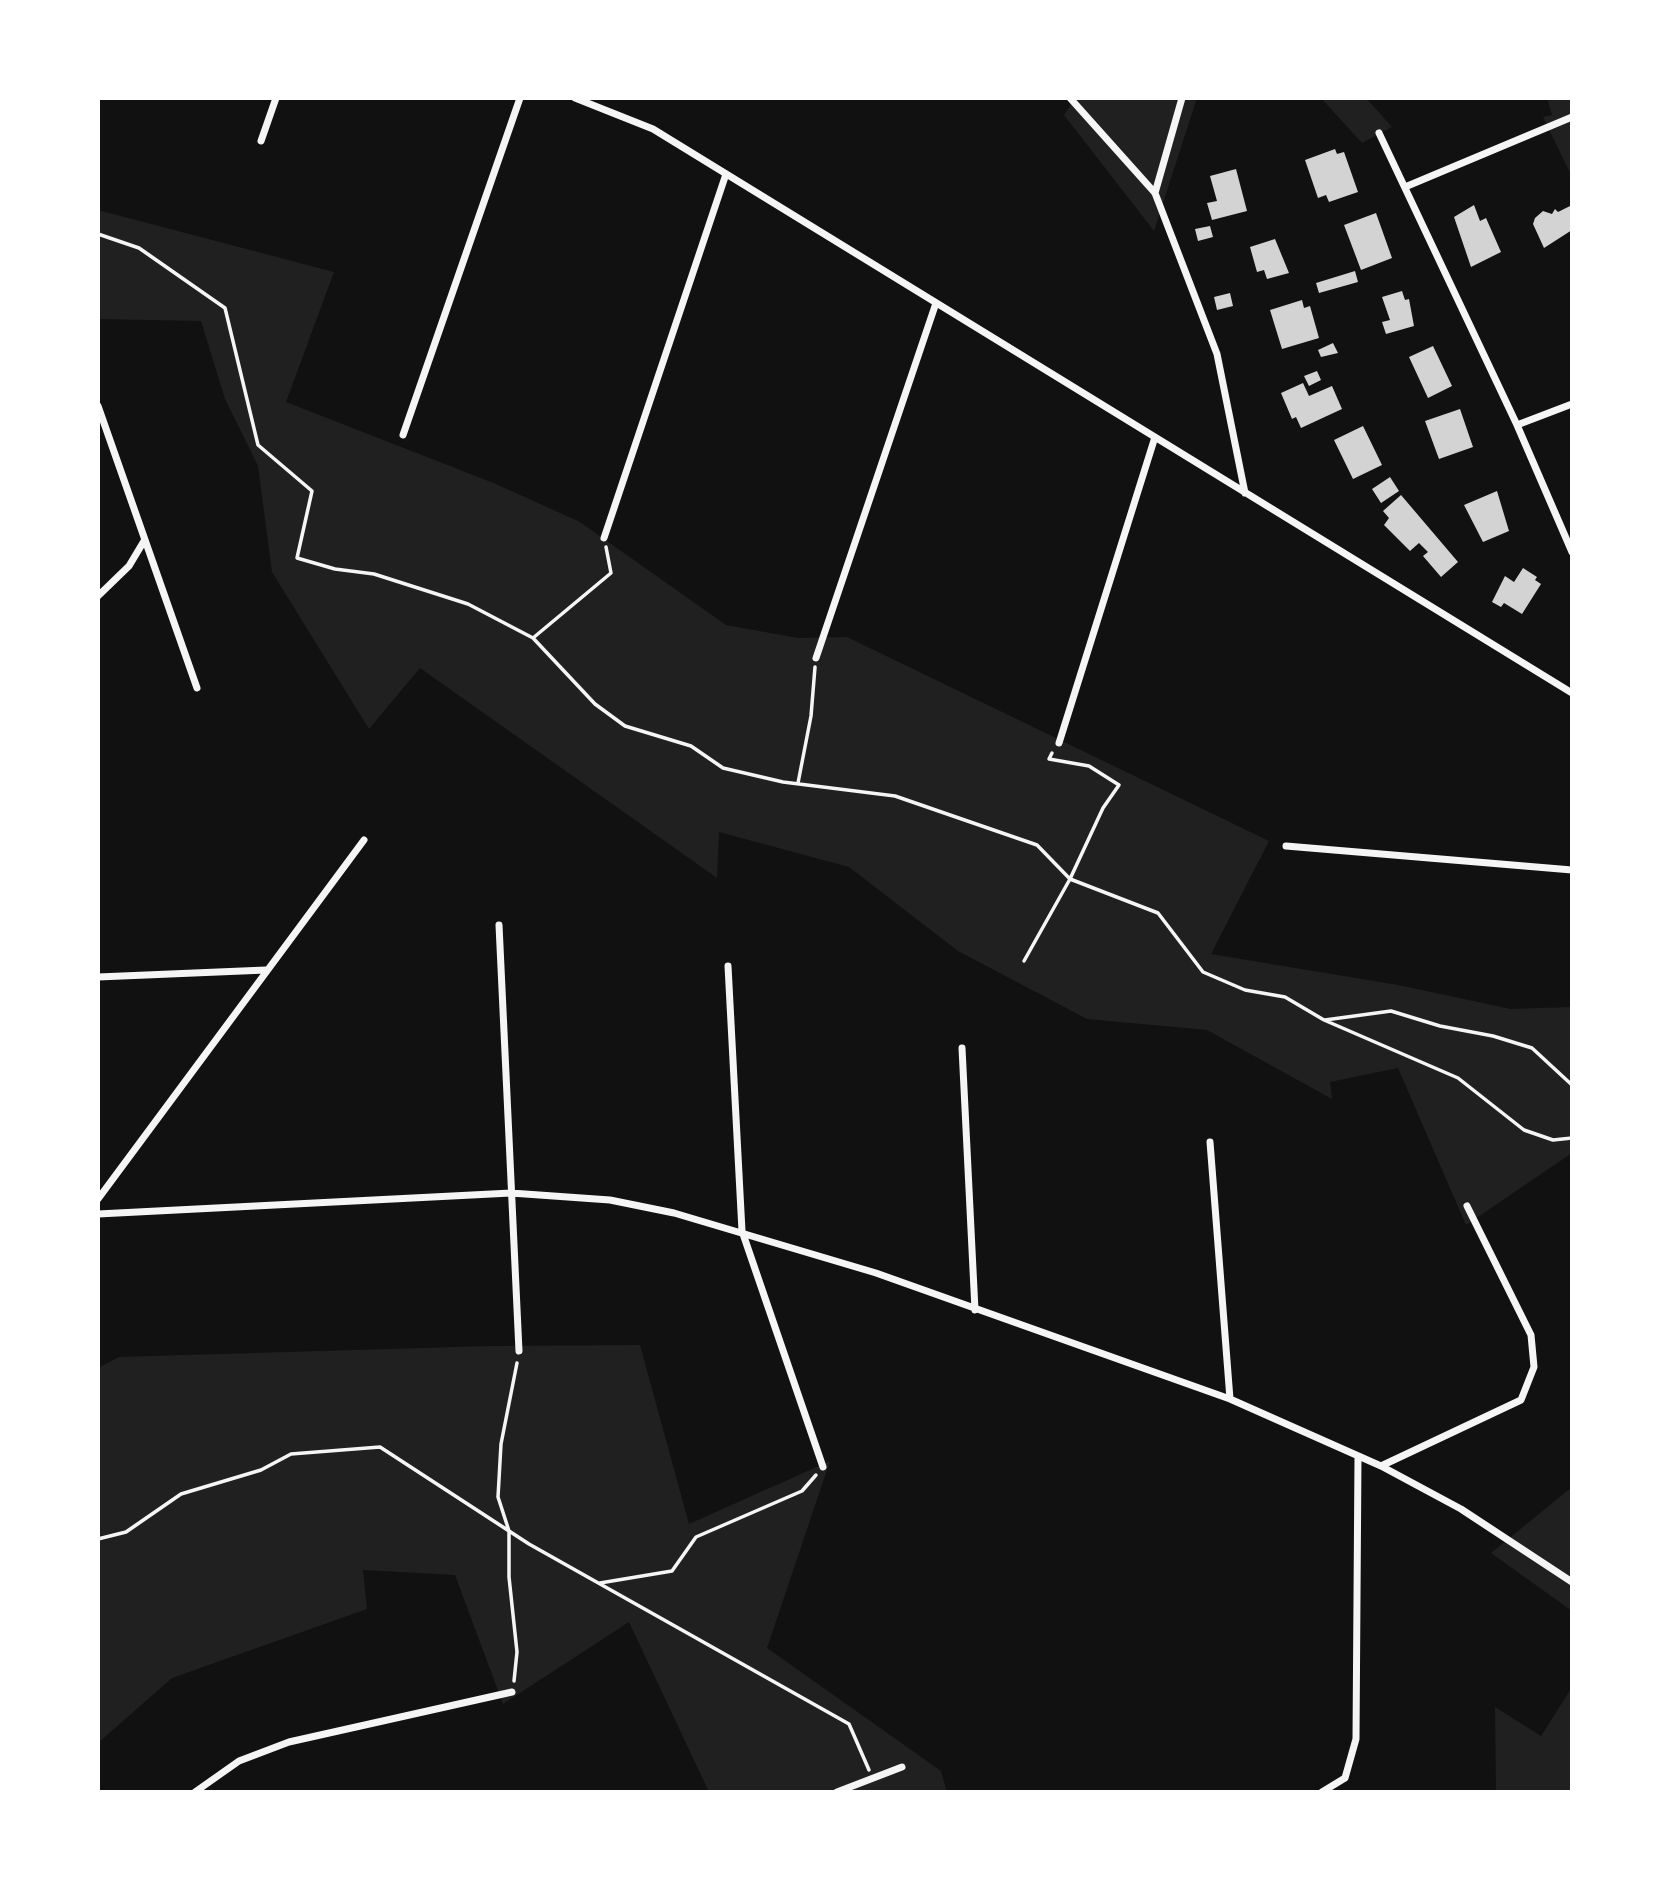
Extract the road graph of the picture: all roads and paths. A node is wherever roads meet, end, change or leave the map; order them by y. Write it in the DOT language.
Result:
graph roads {
  1 [pos="276,98"];
  2 [pos="520,98"];
  3 [pos="575,98"];
  4 [pos="1070,98"];
  5 [pos="1182,98"];
  6 [pos="1572,117"];
  7 [pos="1379,133"];
  8 [pos="261,141"];
  9 [pos="726,174"];
  10 [pos="1405,187"];
  11 [pos="1155,193"];
  12 [pos="98,234"];
  13 [pos="936,303"];
  14 [pos="1572,404"];
  15 [pos="98,406"];
  16 [pos="1517,425"];
  17 [pos="404,435"];
  18 [pos="1155,438"];
  19 [pos="1245,493"];
  20 [pos="604,538"];
  21 [pos="144,541"];
  22 [pos="1572,552"];
  23 [pos="98,596"];
  24 [pos="533,638"];
  25 [pos="816,658"];
  26 [pos="197,688"];
  27 [pos="1572,693"];
  28 [pos="1059,743"];
  29 [pos="797,783"];
  30 [pos="364,840"];
  31 [pos="1286,846"];
  32 [pos="1572,870"];
  33 [pos="1070,879"];
  34 [pos="499,925"];
  35 [pos="1024,961"];
  36 [pos="728,966"];
  37 [pos="266,970"];
  38 [pos="98,977"];
  39 [pos="1324,1020"];
  40 [pos="962,1048"];
  41 [pos="1572,1085"];
  42 [pos="1572,1138"];
  43 [pos="1210,1142"];
  44 [pos="511,1193"];
  45 [pos="98,1199"];
  46 [pos="1467,1206"];
  47 [pos="98,1214"];
  48 [pos="742,1231"];
  49 [pos="975,1310"];
  50 [pos="519,1351"];
  51 [pos="1230,1399"];
  52 [pos="1358,1456"];
  53 [pos="1381,1466"];
  54 [pos="822,1467"];
  55 [pos="509,1531"];
  56 [pos="98,1539"];
  57 [pos="1572,1582"];
  58 [pos="598,1584"];
  59 [pos="512,1692"];
  60 [pos="902,1767"];
  61 [pos="872,1779"];
  62 [pos="195,1792"];
  63 [pos="837,1792"];
  64 [pos="1322,1792"];
  1 -- 8 [label="street"];
  2 -- 17 [label="street"];
  3 -- 9 [label="street"];
  4 -- 11 [label="street"];
  5 -- 11 [label="street"];
  6 -- 10 [label="street"];
  7 -- 10 [label="street"];
  9 -- 13 [label="street"];
  9 -- 20 [label="street"];
  10 -- 16 [label="street"];
  11 -- 19 [label="street"];
  12 -- 24 [label="path"];
  13 -- 18 [label="street"];
  13 -- 25 [label="street"];
  14 -- 16 [label="street"];
  15 -- 21 [label="street"];
  16 -- 22 [label="street"];
  18 -- 19 [label="street"];
  18 -- 28 [label="street"];
  19 -- 27 [label="street"];
  20 -- 24 [label="path"];
  21 -- 23 [label="street"];
  21 -- 26 [label="street"];
  24 -- 29 [label="path"];
  25 -- 29 [label="path"];
  28 -- 33 [label="path"];
  29 -- 33 [label="path"];
  30 -- 37 [label="street"];
  31 -- 32 [label="street"];
  33 -- 35 [label="path"];
  33 -- 39 [label="path"];
  34 -- 44 [label="street"];
  36 -- 48 [label="street"];
  37 -- 38 [label="street"];
  37 -- 45 [label="street"];
  39 -- 41 [label="path"];
  39 -- 42 [label="path"];
  40 -- 49 [label="street"];
  43 -- 51 [label="street"];
  44 -- 47 [label="street"];
  44 -- 48 [label="street"];
  44 -- 50 [label="street"];
  46 -- 53 [label="street"];
  48 -- 49 [label="street"];
  48 -- 54 [label="street"];
  49 -- 51 [label="street"];
  50 -- 55 [label="path"];
  51 -- 52 [label="street"];
  52 -- 53 [label="street"];
  52 -- 64 [label="street"];
  53 -- 57 [label="street"];
  54 -- 58 [label="path"];
  55 -- 56 [label="path"];
  55 -- 58 [label="path"];
  55 -- 59 [label="path"];
  58 -- 61 [label="path"];
  59 -- 62 [label="street"];
  60 -- 61 [label="street"];
  61 -- 63 [label="street"];
}
